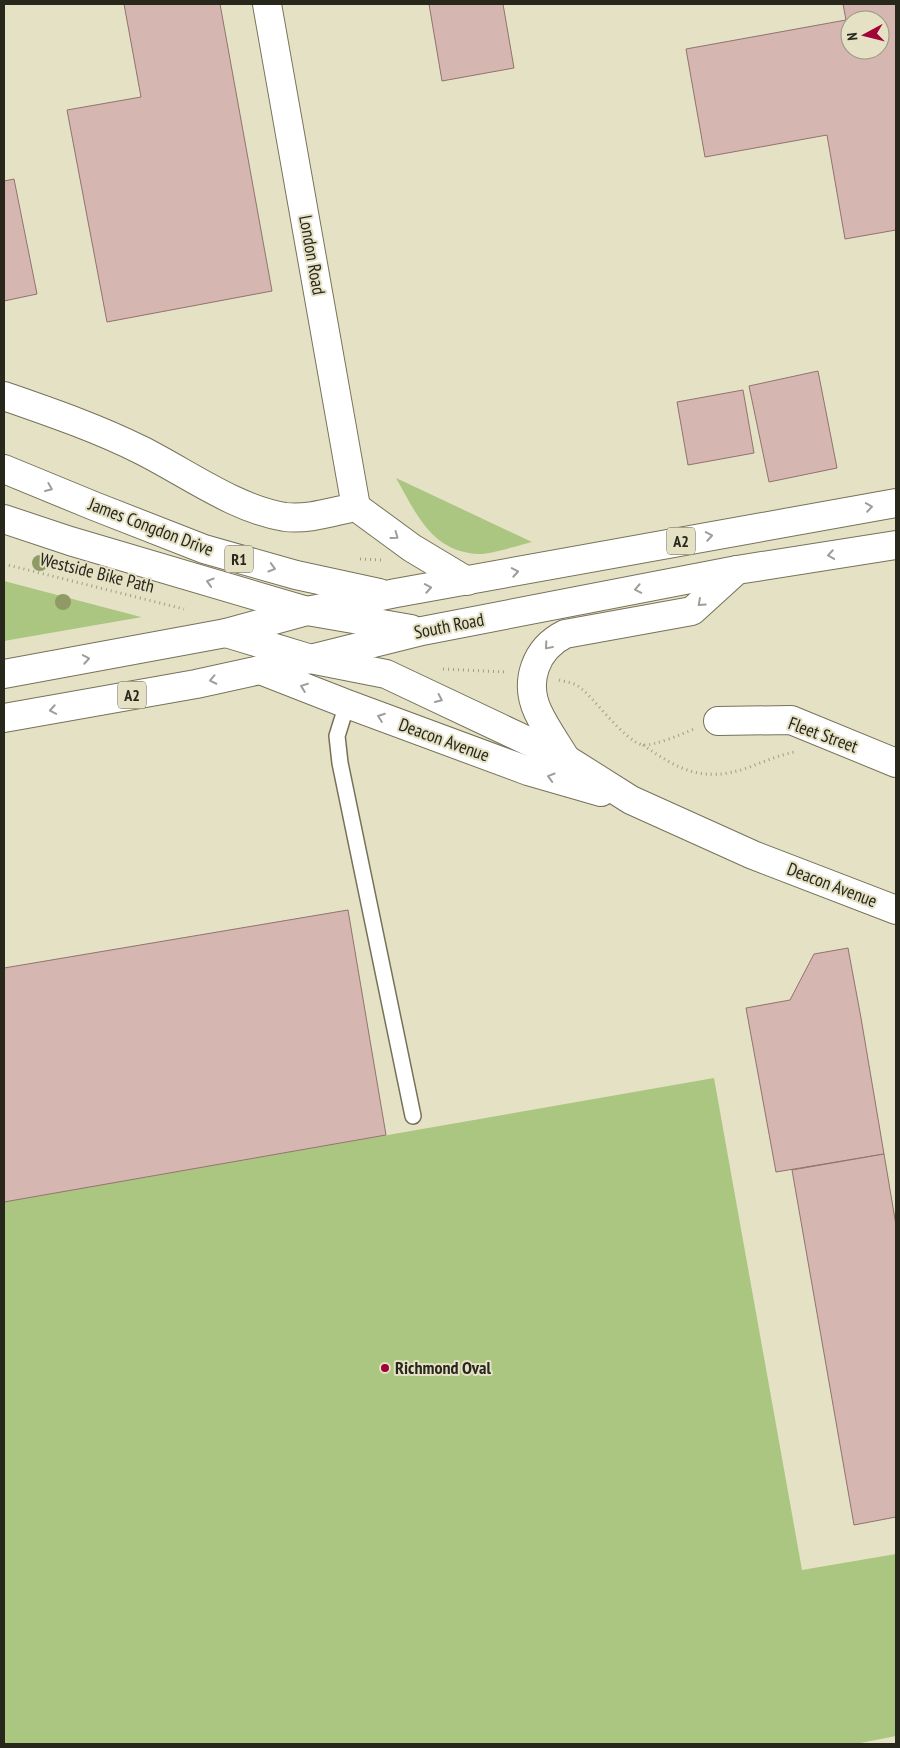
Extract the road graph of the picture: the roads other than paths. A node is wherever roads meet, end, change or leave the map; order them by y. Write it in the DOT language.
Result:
graph roads {
  1 [pos="267,4"];
  2 [pos="4,396"];
  3 [pos="4,469"];
  4 [pos="896,503"];
  5 [pos="356,507"];
  6 [pos="4,519"];
  7 [pos="896,545"];
  8 [pos="737,570"];
  9 [pos="467,581"];
  10 [pos="389,595"];
  11 [pos="307,611"];
  12 [pos="422,631"];
  13 [pos="226,633"];
  14 [pos="310,659"];
  15 [pos="260,670"];
  16 [pos="4,674"];
  17 [pos="347,704"];
  18 [pos="4,718"];
  19 [pos="718,721"];
  20 [pos="566,759"];
  21 [pos="896,763"];
  22 [pos="631,800"];
  23 [pos="896,910"];
  24 [pos="413,1116"];
  1 -- 5 [label="main road, London Road"];
  2 -- 5 [label="main road"];
  3 -- 10 [label="main road, James Congdon Drive / R1, one-way"];
  9 -- 4 [label="main road, A2, one-way"];
  5 -- 9 [label="main road, one-way"];
  11 -- 6 [label="main road, James Congdon Drive / R1, one-way"];
  7 -- 8 [label="main road, South Road / A2, one-way"];
  8 -- 12 [label="main road, South Road / A2, one-way"];
  8 -- 20 [label="main road, one-way"];
  10 -- 9 [label="main road, A2, one-way"];
  10 -- 11 [label="main road, A2"];
  11 -- 12 [label="main road, R1"];
  11 -- 13 [label="main road, A2"];
  12 -- 14 [label="main road, South Road / A2"];
  13 -- 14 [label="main road, Deacon Avenue"];
  16 -- 13 [label="main road, A2, one-way"];
  14 -- 15 [label="main road, South Road / A2"];
  14 -- 20 [label="main road, Deacon Avenue, one-way"];
  17 -- 15 [label="main road, Deacon Avenue, one-way"];
  15 -- 18 [label="main road, South Road / A2, one-way"];
  22 -- 17 [label="main road, Deacon Avenue, one-way"];
  17 -- 24 [label="lane"];
  19 -- 21 [label="main road, Fleet Street"];
  20 -- 22 [label="main road, Deacon Avenue"];
  22 -- 23 [label="main road, Deacon Avenue"];
}
